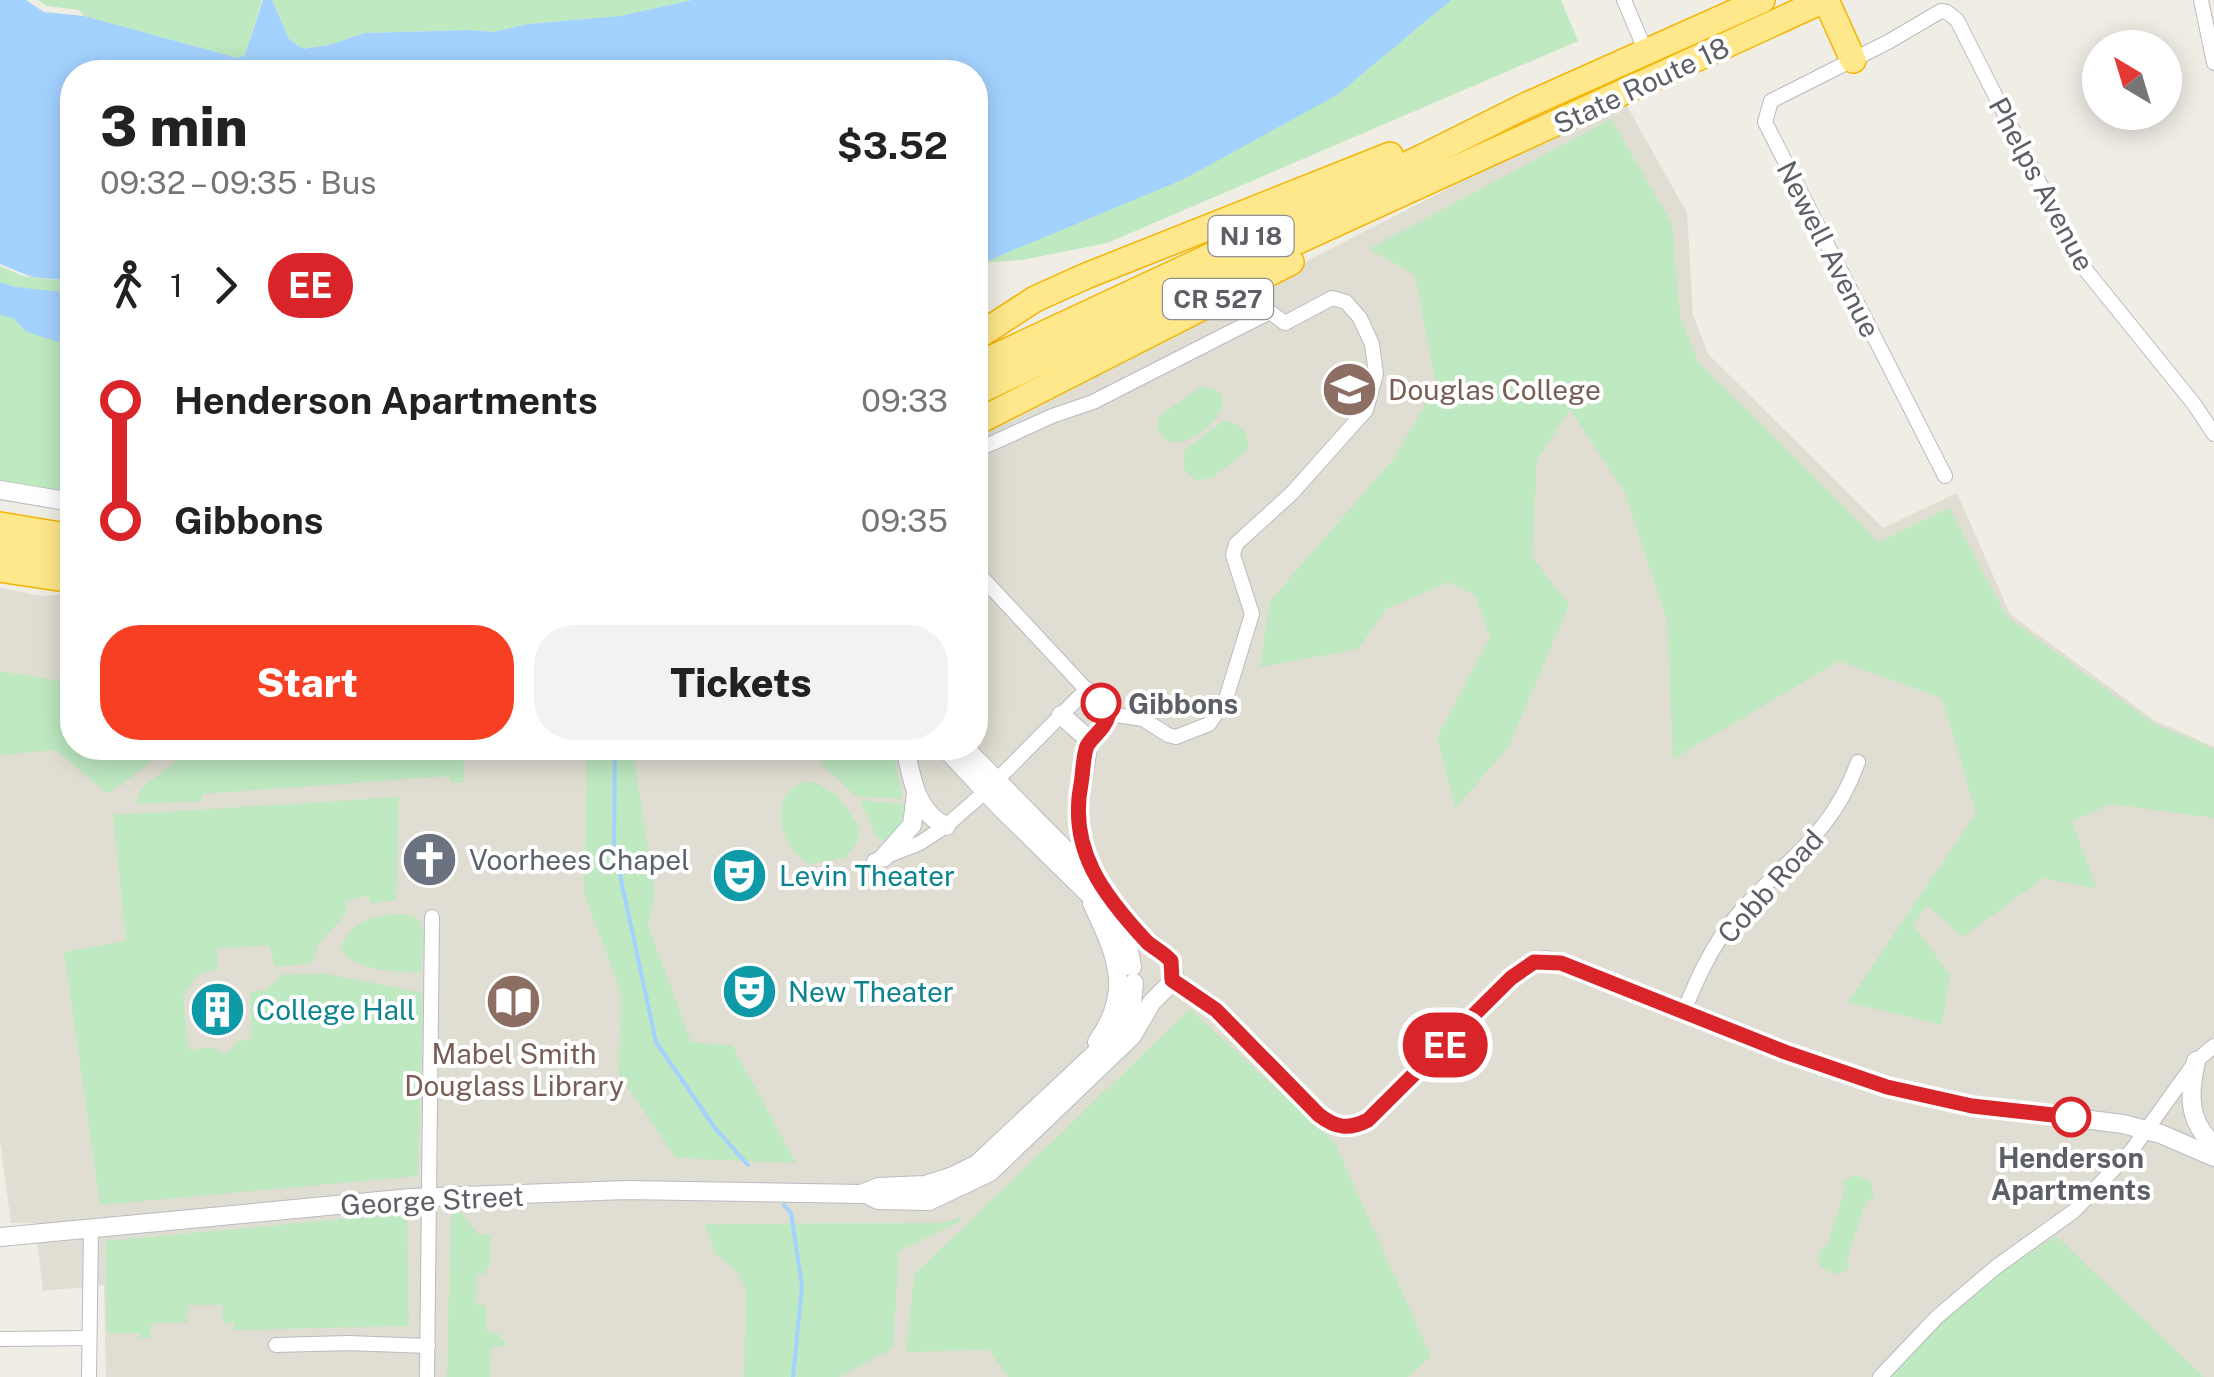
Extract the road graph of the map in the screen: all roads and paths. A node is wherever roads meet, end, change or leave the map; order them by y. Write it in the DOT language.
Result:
graph roads {
  1 [pos="1624,0"];
  2 [pos="1762,0"];
  3 [pos="1825,0"];
  4 [pos="2201,0"];
  5 [pos="1646,52"];
  6 [pos="1853,60"];
  7 [pos="2214,63"];
  8 [pos="1526,105"];
  9 [pos="1457,168"];
  10 [pos="1034,299"];
  11 [pos="988,320"];
  12 [pos="988,329"];
  13 [pos="988,360"];
  14 [pos="988,386"];
  15 [pos="988,416"];
  16 [pos="2214,434"];
  17 [pos="988,446"];
  18 [pos="1946,476"];
  19 [pos="0,490"];
  20 [pos="60,500"];
  21 [pos="0,526"];
  22 [pos="60,534"];
  23 [pos="0,545"];
  24 [pos="60,554"];
  25 [pos="0,569"];
  26 [pos="60,578"];
  27 [pos="988,584"];
  28 [pos="1087,689"];
  29 [pos="1109,714"];
  30 [pos="1062,715"];
  31 [pos="1088,746"];
  32 [pos="909,760"];
  33 [pos="960,760"];
  34 [pos="973,760"];
  35 [pos="1858,762"];
  36 [pos="991,786"];
  37 [pos="916,794"];
  38 [pos="946,826"];
  39 [pos="878,859"];
  40 [pos="1095,892"];
  41 [pos="432,918"];
  42 [pos="1157,951"];
  43 [pos="1133,975"];
  44 [pos="1166,986"];
  45 [pos="1684,1011"];
  46 [pos="2214,1046"];
  47 [pos="2196,1061"];
  48 [pos="1082,1063"];
  49 [pos="2148,1130"];
  50 [pos="2214,1145"];
  51 [pos="2214,1157"];
  52 [pos="866,1194"];
  53 [pos="430,1198"];
  54 [pos="90,1230"];
  55 [pos="0,1237"];
  56 [pos="89,1338"];
  57 [pos="0,1339"];
  58 [pos="276,1345"];
  59 [pos="428,1346"];
  60 [pos="89,1377"];
  61 [pos="428,1377"];
  62 [pos="1880,1377"];
  1 -- 5 [label="street"];
  2 -- 5 [label="highway, State Route 18 / NJ 18"];
  3 -- 6 [label="highway"];
  3 -- 9 [label="highway, State Route 18 / NJ 18"];
  4 -- 7 [label="street"];
  5 -- 8 [label="highway, State Route 18 / NJ 18"];
  6 -- 16 [label="street, Phelps Avenue"];
  6 -- 18 [label="street, Newell Avenue"];
  8 -- 10 [label="highway, CR 527"];
  8 -- 13 [label="highway, NJ 18"];
  9 -- 14 [label="highway, NJ 18"];
  9 -- 15 [label="highway, CR 527"];
  10 -- 11 [label="main road"];
  10 -- 12 [label="highway, CR 527"];
  17 -- 29 [label="street"];
  19 -- 20 [label="main road"];
  21 -- 22 [label="highway"];
  23 -- 24 [label="highway"];
  25 -- 26 [label="highway"];
  27 -- 28 [label="street"];
  28 -- 29 [label="street"];
  28 -- 30 [label="street"];
  29 -- 31 [label="street"];
  30 -- 31 [label="main road"];
  30 -- 36 [label="street"];
  31 -- 40 [label="main road"];
  32 -- 37 [label="main road"];
  33 -- 36 [label="main road"];
  34 -- 36 [label="main road"];
  35 -- 45 [label="street, Cobb Road"];
  36 -- 38 [label="street"];
  36 -- 40 [label="main road"];
  37 -- 38 [label="main road"];
  37 -- 39 [label="main road"];
  38 -- 39 [label="street"];
  40 -- 42 [label="main road"];
  40 -- 43 [label="main road"];
  40 -- 48 [label="main road"];
  41 -- 53 [label="street"];
  42 -- 43 [label="main road"];
  42 -- 44 [label="main road"];
  43 -- 44 [label="main road"];
  43 -- 48 [label="main road, George Street"];
  44 -- 45 [label="main road"];
  44 -- 52 [label="main road, George Street"];
  45 -- 49 [label="main road"];
  46 -- 47 [label="street"];
  47 -- 49 [label="street"];
  47 -- 50 [label="main road"];
  48 -- 52 [label="main road, George Street"];
  49 -- 51 [label="main road"];
  49 -- 62 [label="street"];
  52 -- 53 [label="main road, George Street"];
  53 -- 54 [label="main road, George Street"];
  53 -- 59 [label="street"];
  54 -- 55 [label="main road, George Street"];
  54 -- 56 [label="street"];
  56 -- 57 [label="street"];
  56 -- 60 [label="street"];
  58 -- 59 [label="street"];
  59 -- 61 [label="street"];
}
